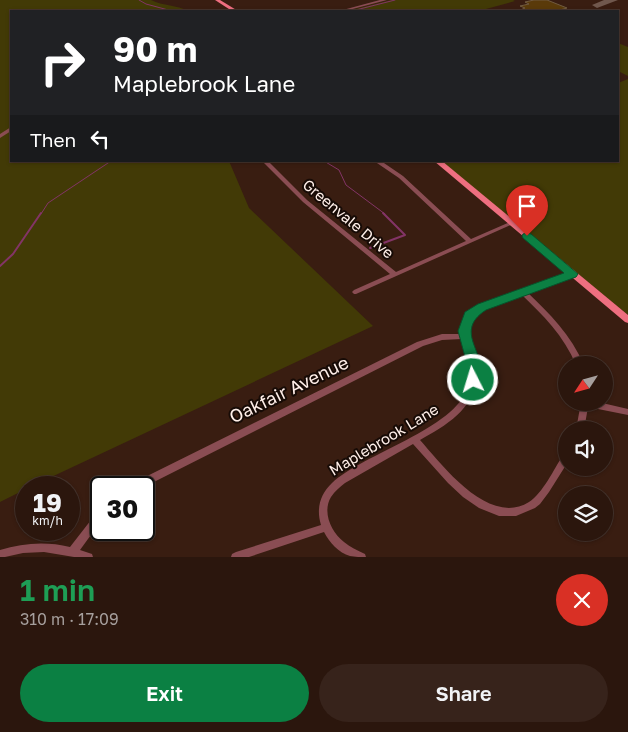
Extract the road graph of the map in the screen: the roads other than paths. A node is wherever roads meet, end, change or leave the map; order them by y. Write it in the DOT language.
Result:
graph roads {
  1 [pos="226,0"];
  2 [pos="385,0"];
  3 [pos="218,1"];
  4 [pos="233,10"];
  5 [pos="344,10"];
  6 [pos="266,162"];
  7 [pos="379,162"];
  8 [pos="438,162"];
  9 [pos="512,223"];
  10 [pos="470,241"];
  11 [pos="394,274"];
  12 [pos="572,274"];
  13 [pos="356,292"];
  14 [pos="523,292"];
  15 [pos="628,320"];
  16 [pos="465,336"];
  17 [pos="576,356"];
  18 [pos="613,409"];
  19 [pos="628,412"];
  20 [pos="414,439"];
  21 [pos="558,470"];
  22 [pos="155,476"];
  23 [pos="326,527"];
  24 [pos="90,529"];
  25 [pos="73,551"];
  26 [pos="0,554"];
  27 [pos="88,557"];
  28 [pos="236,557"];
  29 [pos="361,557"];
  1 -- 3 [label="street"];
  2 -- 5 [label="street"];
  3 -- 4 [label="main road"];
  6 -- 11 [label="street, Greenvale Drive"];
  7 -- 10 [label="street"];
  8 -- 9 [label="main road"];
  9 -- 10 [label="street"];
  9 -- 12 [label="main road"];
  10 -- 11 [label="street"];
  11 -- 13 [label="street"];
  12 -- 14 [label="street"];
  12 -- 15 [label="main road"];
  14 -- 16 [label="street"];
  14 -- 17 [label="street"];
  16 -- 20 [label="street, Maplebrook Lane"];
  16 -- 22 [label="street, Oakfair Avenue"];
  18 -- 19 [label="street"];
  20 -- 21 [label="street"];
  20 -- 23 [label="street, Maplebrook Lane"];
  23 -- 28 [label="street"];
  23 -- 29 [label="street"];
  24 -- 25 [label="street"];
  25 -- 26 [label="street"];
  25 -- 27 [label="street"];
}
